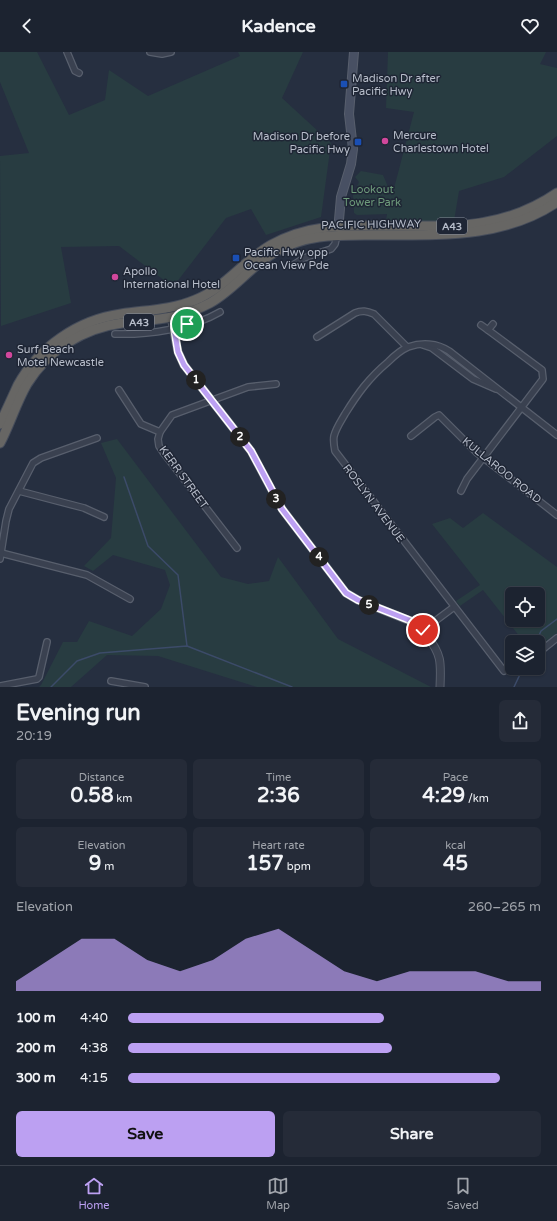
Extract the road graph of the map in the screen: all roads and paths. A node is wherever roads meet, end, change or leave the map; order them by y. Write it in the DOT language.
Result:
graph roads {
  1 [pos="67,52"];
  2 [pos="150,52"];
  3 [pos="171,52"];
  4 [pos="354,52"];
  5 [pos="78,73"];
  6 [pos="557,193"];
  7 [pos="557,202"];
  8 [pos="339,225"];
  9 [pos="337,235"];
  10 [pos="293,265"];
  11 [pos="170,308"];
  12 [pos="220,312"];
  13 [pos="171,318"];
  14 [pos="493,324"];
  15 [pos="481,325"];
  16 [pos="174,328"];
  17 [pos="488,330"];
  18 [pos="115,334"];
  19 [pos="317,337"];
  20 [pos="407,347"];
  21 [pos="276,384"];
  22 [pos="119,390"];
  23 [pos="211,400"];
  24 [pos="521,407"];
  25 [pos="0,424"];
  26 [pos="160,432"];
  27 [pos="557,435"];
  28 [pos="411,436"];
  29 [pos="96,438"];
  30 [pos="0,443"];
  31 [pos="483,457"];
  32 [pos="19,491"];
  33 [pos="461,491"];
  34 [pos="557,515"];
  35 [pos="104,517"];
  36 [pos="237,548"];
  37 [pos="1,553"];
  38 [pos="0,559"];
  39 [pos="130,599"];
  40 [pos="454,607"];
  41 [pos="423,630"];
  42 [pos="557,638"];
  43 [pos="47,642"];
  44 [pos="545,647"];
  45 [pos="504,671"];
  46 [pos="111,681"];
  47 [pos="0,686"];
  48 [pos="145,687"];
  49 [pos="440,687"];
  1 -- 5 [label="street"];
  2 -- 3 [label="street"];
  4 -- 8 [label="main road"];
  6 -- 8 [label="highway, PACIFIC HIGHWAY / A43"];
  7 -- 9 [label="highway, PACIFIC HIGHWAY / A43"];
  8 -- 9 [label="main road"];
  8 -- 11 [label="highway, PACIFIC HIGHWAY / A43"];
  9 -- 10 [label="street"];
  9 -- 13 [label="highway, PACIFIC HIGHWAY / A43"];
  11 -- 13 [label="street"];
  11 -- 25 [label="highway, PACIFIC HIGHWAY / A43"];
  12 -- 16 [label="street"];
  13 -- 16 [label="street"];
  13 -- 30 [label="highway, PACIFIC HIGHWAY / A43"];
  14 -- 17 [label="street"];
  15 -- 17 [label="street"];
  16 -- 18 [label="street"];
  16 -- 23 [label="street"];
  17 -- 24 [label="street"];
  19 -- 20 [label="street"];
  20 -- 24 [label="street, ROSLYN AVENUE"];
  20 -- 40 [label="street, ROSLYN AVENUE"];
  21 -- 23 [label="street, KERR STREET"];
  22 -- 26 [label="street"];
  23 -- 26 [label="street, KERR STREET"];
  23 -- 41 [label="street"];
  24 -- 27 [label="street, ROSLYN AVENUE"];
  24 -- 31 [label="street"];
  26 -- 36 [label="street, KERR STREET"];
  28 -- 31 [label="street, KULLAROO ROAD"];
  29 -- 32 [label="street"];
  31 -- 33 [label="street"];
  31 -- 34 [label="street, KULLAROO ROAD"];
  32 -- 35 [label="street"];
  32 -- 37 [label="street"];
  37 -- 38 [label="street"];
  37 -- 39 [label="street"];
  40 -- 41 [label="street"];
  40 -- 45 [label="street, ROSLYN AVENUE"];
  41 -- 49 [label="street"];
  42 -- 44 [label="street"];
  43 -- 47 [label="street"];
  46 -- 48 [label="street"];
}
